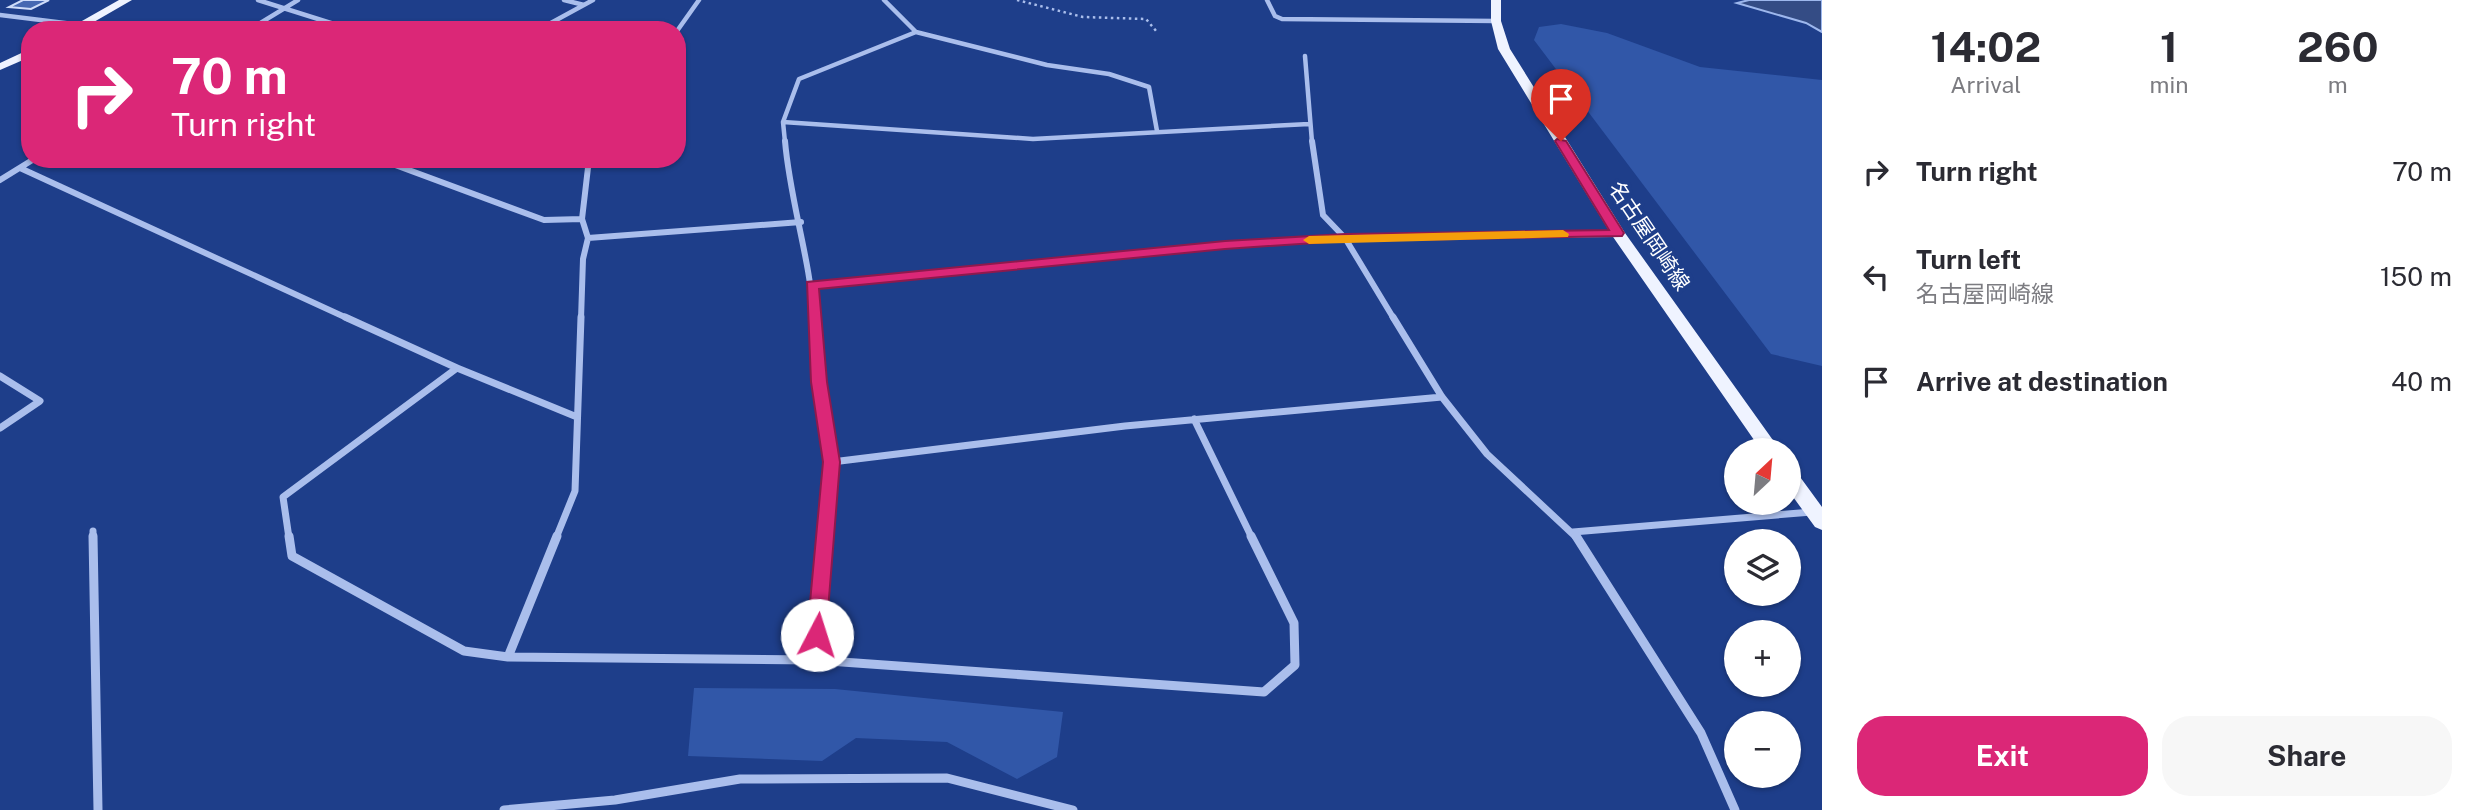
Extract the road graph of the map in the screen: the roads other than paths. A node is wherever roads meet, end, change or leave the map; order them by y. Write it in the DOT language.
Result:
graph roads {
  1 [pos="127,0"];
  2 [pos="258,0"];
  3 [pos="298,0"];
  4 [pos="564,0"];
  5 [pos="593,0"];
  6 [pos="699,0"];
  7 [pos="884,0"];
  8 [pos="1267,0"];
  9 [pos="1496,0"];
  10 [pos="584,5"];
  11 [pos="285,9"];
  12 [pos="0,15"];
  13 [pos="38,21"];
  14 [pos="87,21"];
  15 [pos="264,21"];
  16 [pos="324,21"];
  17 [pos="555,21"];
  18 [pos="684,21"];
  19 [pos="1496,21"];
  20 [pos="916,32"];
  21 [pos="21,56"];
  22 [pos="1305,56"];
  23 [pos="0,67"];
  24 [pos="783,122"];
  25 [pos="1309,124"];
  26 [pos="1157,131"];
  27 [pos="20,168"];
  28 [pos="403,168"];
  29 [pos="588,168"];
  30 [pos="0,180"];
  31 [pos="582,219"];
  32 [pos="801,222"];
  33 [pos="1618,233"];
  34 [pos="1345,237"];
  35 [pos="588,238"];
  36 [pos="812,285"];
  37 [pos="457,368"];
  38 [pos="0,376"];
  39 [pos="1442,397"];
  40 [pos="578,417"];
  41 [pos="1194,419"];
  42 [pos="0,428"];
  43 [pos="1762,438"];
  44 [pos="832,462"];
  45 [pos="1801,493"];
  46 [pos="1818,517"];
  47 [pos="93,531"];
  48 [pos="1573,533"];
  49 [pos="508,657"];
  50 [pos="814,660"];
  51 [pos="98,810"];
  52 [pos="504,810"];
  53 [pos="1073,810"];
  54 [pos="1734,810"];
  1 -- 14 [label="main road"];
  2 -- 11 [label="street"];
  3 -- 11 [label="street"];
  4 -- 10 [label="street"];
  5 -- 10 [label="street"];
  6 -- 18 [label="street"];
  7 -- 20 [label="street"];
  8 -- 19 [label="street"];
  9 -- 19 [label="main road, 名古屋岡崎線"];
  10 -- 17 [label="street"];
  11 -- 15 [label="street"];
  11 -- 16 [label="street"];
  12 -- 13 [label="street"];
  19 -- 33 [label="main road, 名古屋岡崎線"];
  20 -- 24 [label="street"];
  20 -- 26 [label="street"];
  21 -- 23 [label="main road"];
  22 -- 25 [label="street"];
  24 -- 26 [label="street"];
  24 -- 32 [label="street"];
  25 -- 26 [label="street"];
  25 -- 34 [label="street"];
  27 -- 30 [label="street"];
  27 -- 37 [label="street"];
  28 -- 31 [label="street"];
  29 -- 31 [label="street"];
  31 -- 35 [label="street"];
  32 -- 35 [label="street"];
  32 -- 36 [label="street"];
  33 -- 34 [label="street"];
  33 -- 43 [label="main road, 名古屋岡崎線"];
  34 -- 36 [label="street"];
  34 -- 39 [label="street"];
  35 -- 40 [label="street"];
  36 -- 44 [label="street"];
  37 -- 40 [label="street"];
  37 -- 49 [label="street"];
  38 -- 42 [label="street"];
  39 -- 41 [label="street"];
  39 -- 48 [label="street"];
  40 -- 49 [label="street"];
  41 -- 44 [label="street"];
  41 -- 50 [label="street"];
  44 -- 50 [label="street"];
  45 -- 46 [label="main road"];
  46 -- 48 [label="street"];
  47 -- 51 [label="street"];
  48 -- 54 [label="street"];
  49 -- 50 [label="street"];
  52 -- 53 [label="street"];
}
